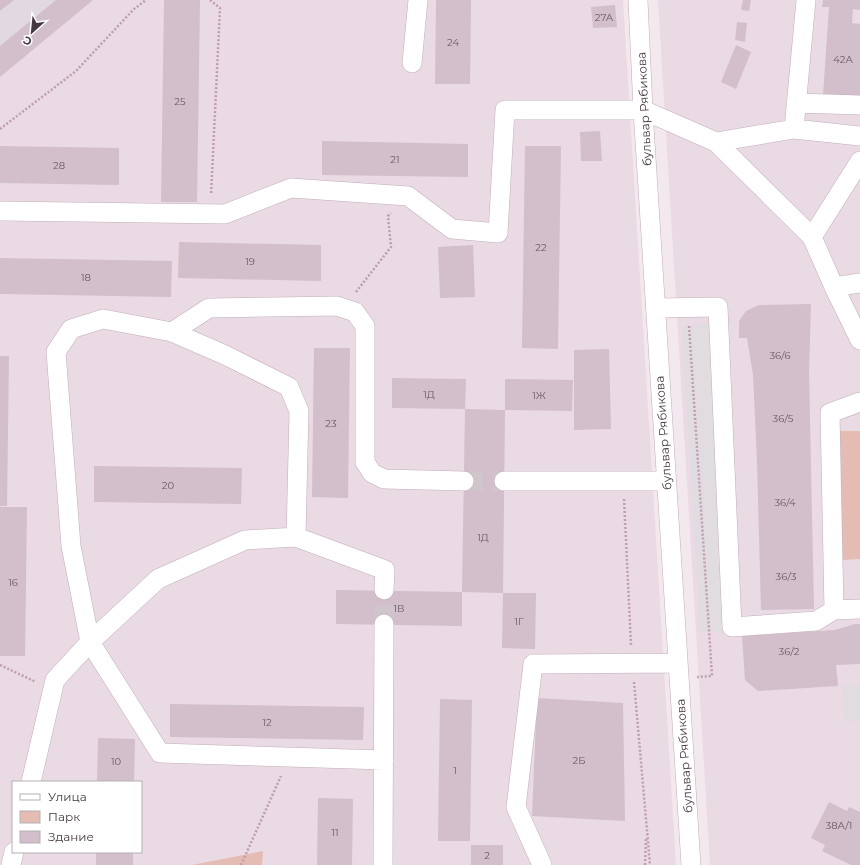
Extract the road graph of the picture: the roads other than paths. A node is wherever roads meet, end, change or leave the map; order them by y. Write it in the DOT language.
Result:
graph roads {
  1 [pos="418,0"];
  2 [pos="638,0"];
  3 [pos="806,0"];
  4 [pos="412,63"];
  5 [pos="796,103"];
  6 [pos="860,105"];
  7 [pos="643,110"];
  8 [pos="794,129"];
  9 [pos="860,136"];
  10 [pos="716,142"];
  11 [pos="860,161"];
  12 [pos="0,211"];
  13 [pos="812,237"];
  14 [pos="860,283"];
  15 [pos="834,287"];
  16 [pos="656,308"];
  17 [pos="172,332"];
  18 [pos="860,340"];
  19 [pos="860,402"];
  20 [pos="464,481"];
  21 [pos="504,481"];
  22 [pos="666,482"];
  23 [pos="296,537"];
  24 [pos="384,590"];
  25 [pos="860,609"];
  26 [pos="834,610"];
  27 [pos="384,624"];
  28 [pos="90,642"];
  29 [pos="678,663"];
  30 [pos="384,760"];
  31 [pos="31,781"];
  32 [pos="14,853"];
  33 [pos="11,865"];
  34 [pos="383,865"];
  35 [pos="542,865"];
  36 [pos="691,865"];
  1 -- 4 [label="street"];
  2 -- 7 [label="street, бульвар Рябикова"];
  3 -- 5 [label="street"];
  5 -- 6 [label="street"];
  5 -- 8 [label="street"];
  7 -- 10 [label="street"];
  7 -- 12 [label="street"];
  7 -- 16 [label="street, бульвар Рябикова"];
  8 -- 9 [label="street"];
  8 -- 10 [label="street"];
  10 -- 13 [label="street"];
  11 -- 13 [label="street"];
  13 -- 15 [label="street"];
  14 -- 15 [label="street"];
  15 -- 18 [label="street"];
  16 -- 22 [label="street, бульвар Рябикова"];
  16 -- 26 [label="street"];
  17 -- 20 [label="street"];
  17 -- 23 [label="street"];
  17 -- 28 [label="street"];
  19 -- 26 [label="street"];
  21 -- 22 [label="street"];
  22 -- 29 [label="street, бульвар Рябикова"];
  23 -- 24 [label="street"];
  23 -- 28 [label="street"];
  25 -- 26 [label="street"];
  27 -- 30 [label="street"];
  28 -- 30 [label="street"];
  28 -- 31 [label="street"];
  29 -- 35 [label="street"];
  29 -- 36 [label="street, бульвар Рябикова"];
  30 -- 34 [label="street"];
  32 -- 33 [label="street"];
}
